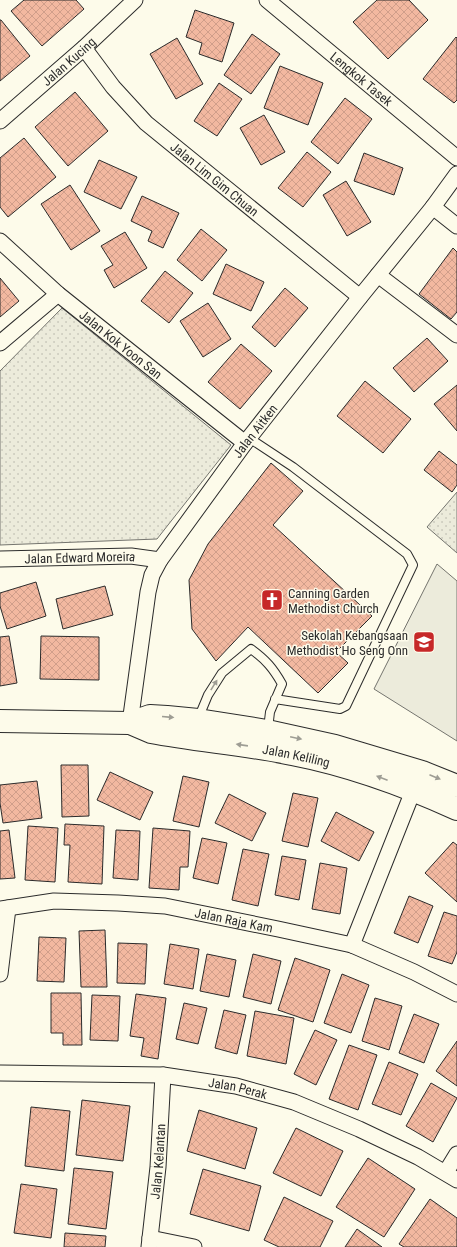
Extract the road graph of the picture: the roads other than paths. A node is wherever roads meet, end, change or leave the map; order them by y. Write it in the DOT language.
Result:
graph roads {
  1 [pos="135,0"];
  2 [pos="267,0"];
  3 [pos="84,48"];
  4 [pos="0,121"];
  5 [pos="457,158"];
  6 [pos="457,174"];
  7 [pos="432,207"];
  8 [pos="457,226"];
  9 [pos="0,241"];
  10 [pos="378,275"];
  11 [pos="58,294"];
  12 [pos="360,297"];
  13 [pos="457,336"];
  14 [pos="0,343"];
  15 [pos="247,440"];
  16 [pos="0,559"];
  17 [pos="160,560"];
  18 [pos="275,699"];
  19 [pos="198,720"];
  20 [pos="0,721"];
  21 [pos="130,723"];
  22 [pos="267,730"];
  23 [pos="457,786"];
  24 [pos="413,791"];
  25 [pos="457,809"];
  26 [pos="4,909"];
  27 [pos="352,945"];
  28 [pos="0,974"];
  29 [pos="457,994"];
  30 [pos="0,1073"];
  31 [pos="163,1075"];
  32 [pos="457,1154"];
  33 [pos="451,1176"];
  34 [pos="149,1242"];
  35 [pos="194,1247"];
  1 -- 3 [label="street, Jalan Kucing"];
  2 -- 5 [label="street, Lengkok Tasek"];
  3 -- 4 [label="street, Jalan Kucing"];
  3 -- 12 [label="street, Jalan Lim Gim Chuan"];
  6 -- 7 [label="street, Jalan Aitken"];
  7 -- 8 [label="street"];
  7 -- 10 [label="street, Jalan Aitken"];
  9 -- 11 [label="street, Jalan Kok Yoon San"];
  10 -- 12 [label="street, Jalan Aitken"];
  10 -- 13 [label="street"];
  11 -- 14 [label="street"];
  11 -- 15 [label="street, Jalan Kok Yoon San"];
  12 -- 15 [label="street, Jalan Aitken"];
  15 -- 17 [label="street, Jalan Aitken"];
  15 -- 18 [label="lane"];
  16 -- 17 [label="street, Jalan Edward Moreira"];
  17 -- 21 [label="street, Jalan Aitken"];
  19 -- 18 [label="lane, one-way"];
  18 -- 22 [label="lane"];
  21 -- 19 [label="main road, Jalan Keliling, one-way"];
  19 -- 22 [label="main road, Jalan Keliling"];
  20 -- 21 [label="main road, Jalan Keliling"];
  24 -- 21 [label="main road, Jalan Keliling, one-way"];
  22 -- 23 [label="main road, Jalan Keliling, one-way"];
  24 -- 25 [label="main road, Jalan Keliling"];
  24 -- 27 [label="street"];
  26 -- 27 [label="street, Jalan Raja Kam"];
  26 -- 28 [label="street"];
  27 -- 29 [label="street, Jalan Raja Kam"];
  30 -- 31 [label="street, Jalan Perak"];
  31 -- 33 [label="street, Jalan Perak"];
  31 -- 34 [label="street, Jalan Kelantan"];
  32 -- 33 [label="street"];
  34 -- 35 [label="street"];
}
